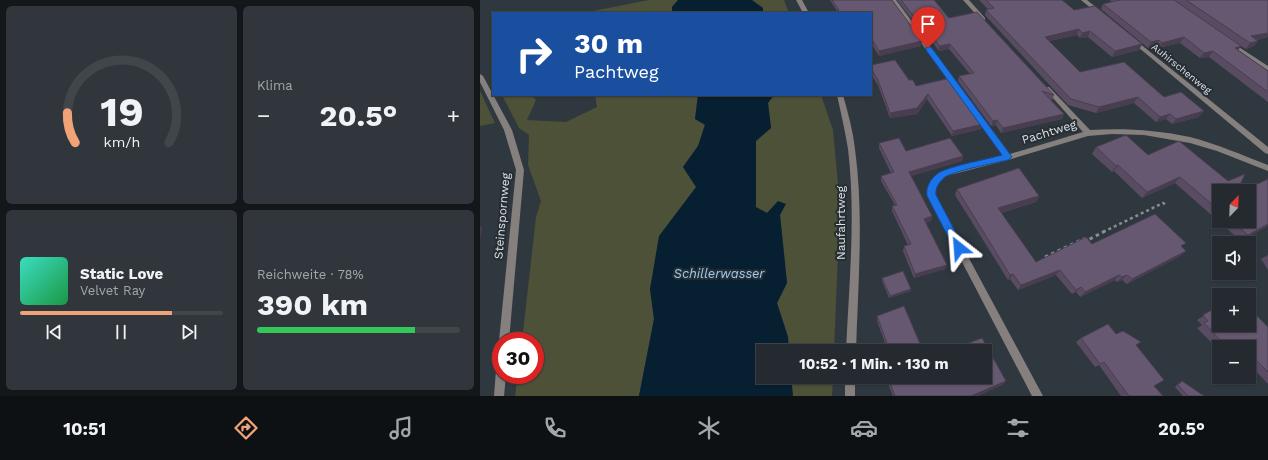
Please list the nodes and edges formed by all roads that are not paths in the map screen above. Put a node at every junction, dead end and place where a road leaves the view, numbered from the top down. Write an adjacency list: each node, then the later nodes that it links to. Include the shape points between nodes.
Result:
1 (799, 0): 5 (street)
2 (893, 0): 16 (street)
3 (966, 0): 7 (street)
4 (1084, 0): 6 (street)
5 (805, 12)
6 (1108, 20)
7 (987, 23)
8 (1127, 35): 15 (street, Auhirschenweg)
9 (1224, 39): 10 (street)
10 (1268, 69)
11 (480, 76): 18 (street, Steinspornweg, via 508,130 520,170)
12 (1040, 81): 14 (street)
13 (840, 96): 19 (street, Naufahrtweg, via 852,154 854,194)
14 (1088, 133): 16 (street, Pachtweg); 17 (street, Pachtweg, via 1162,134 1220,149)
15 (1268, 151)
16 (1008, 157): 24 (street, Pachtweg, via 944,174 935,181 931,191)
17 (1268, 168)
18 (505, 332)
19 (851, 344)
20 (499, 384): 22 (street)
21 (850, 384): 23 (street)
22 (498, 396)
23 (850, 396)
24 (1038, 396)

